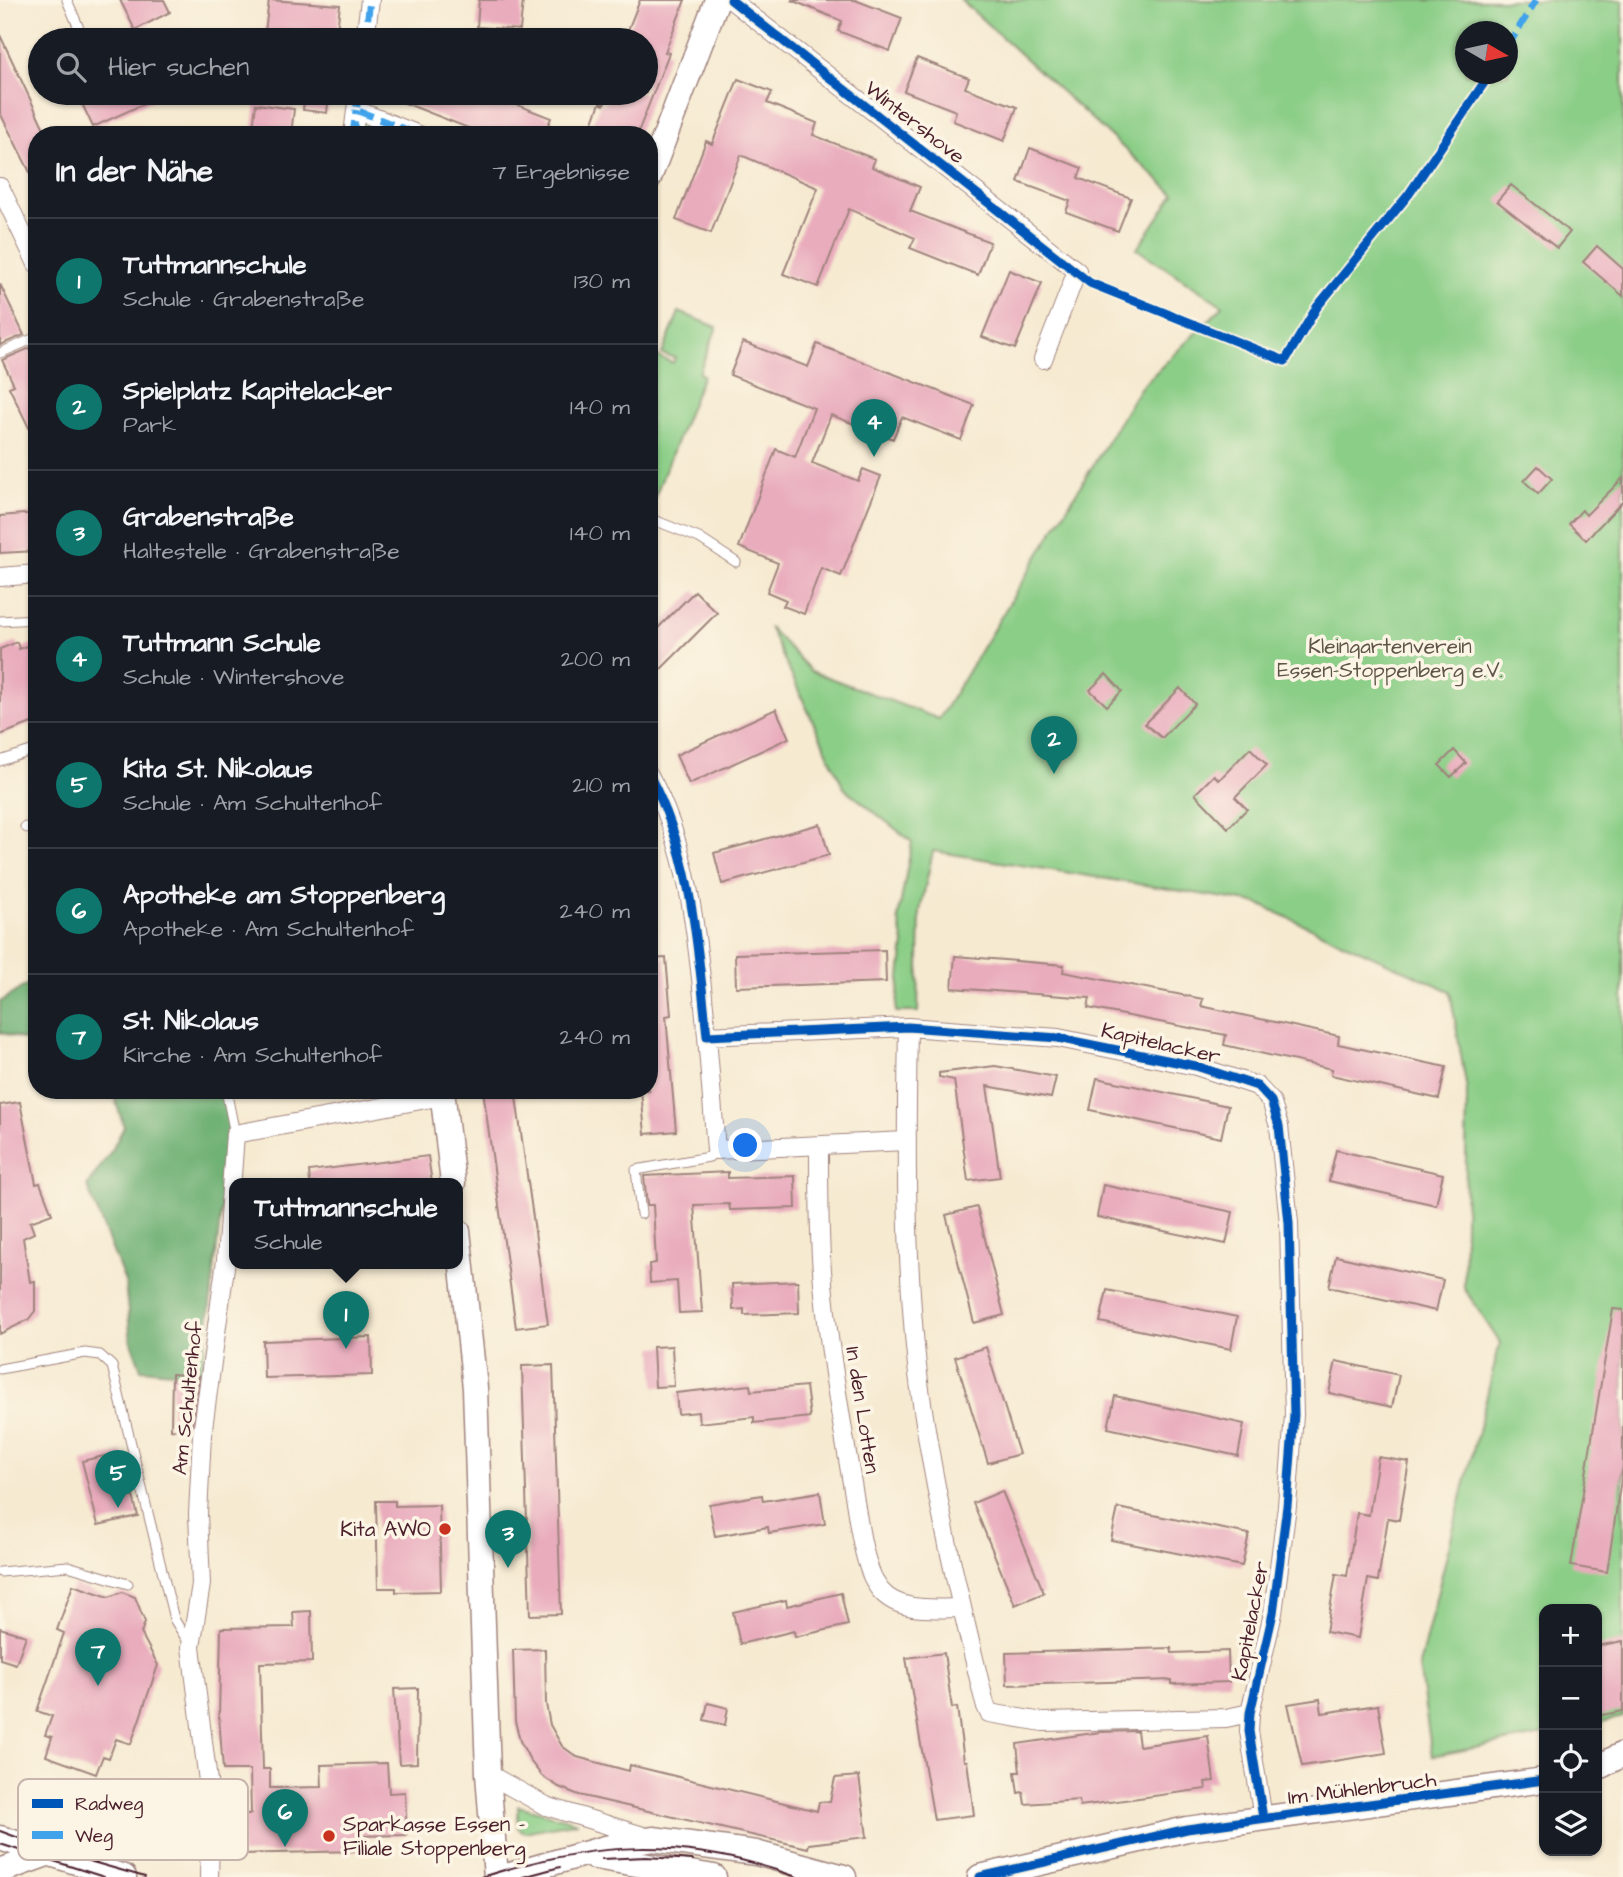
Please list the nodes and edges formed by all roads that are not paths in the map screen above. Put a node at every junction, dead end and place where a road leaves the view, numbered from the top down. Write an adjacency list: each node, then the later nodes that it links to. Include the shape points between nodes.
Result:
1 (67, 0): 5 (lane)
2 (370, 0): 6 (street)
3 (717, 0): 11 (main road)
4 (731, 0): 16 (street, Wintershove, via 1077,271)
5 (79, 28)
6 (366, 28)
7 (358, 105): 9 (street)
8 (364, 105): 10 (street)
9 (354, 126)
10 (402, 126)
11 (658, 154)
12 (0, 188): 13 (street)
13 (28, 243)
14 (28, 341): 15 (lane)
15 (0, 353)
16 (1043, 359)
17 (658, 522): 18 (lane, via 699,538)
18 (736, 562)
19 (28, 575): 20 (street)
20 (0, 577)
21 (28, 619): 22 (lane)
22 (0, 621)
23 (28, 752): 24 (lane)
24 (0, 761)
25 (658, 798): 29 (street, via 691,906)
26 (25, 827): 27 (lane)
27 (28, 828)
28 (908, 1027): 29 (street, Kapitelacker); 34 (street); 47 (street, Kapitelacker, via 989,1031 1096,1045 1196,1066 1257,1086 1272,1101 1289,1223 1294,1415 1275,1603)
29 (707, 1036): 36 (street)
30 (228, 1099): 33 (lane)
31 (412, 1099): 33 (street)
32 (443, 1099): 38 (main road)
33 (235, 1134): 37 (street, Am Schultenhof)
34 (906, 1141): 35 (street); 45 (street, via 918,1367)
35 (819, 1146): 36 (street); 45 (street, In den Lotten, via 821,1258 832,1370 871,1573 880,1590 897,1603)
36 (716, 1150): 39 (lane, via 709,1157 636,1170)
37 (232, 1178)
38 (452, 1178)
39 (641, 1214)
40 (229, 1218): 46 (street, Am Schultenhof, via 202,1435 201,1584)
41 (462, 1269): 51 (main road, via 476,1400)
42 (0, 1369): 46 (lane, via 85,1353 100,1356 112,1366 174,1619)
43 (0, 1572): 44 (lane, via 68,1566)
44 (128, 1584)
45 (962, 1608): 47 (street, via 985,1704 989,1713 999,1717 1043,1722 1226,1718)
46 (191, 1647): 53 (street, Am Schultenhof)
47 (1250, 1713): 55 (street, Kapitelacker)
48 (1623, 1754): 49 (main road)
49 (1602, 1768)
50 (1602, 1772): 52 (main road)
51 (488, 1774): 57 (street, via 546,1806); 64 (main road)
52 (1623, 1774)
53 (208, 1779)
54 (1539, 1781): 55 (main road, Im Mühlenbruch)
55 (1263, 1818): 68 (main road, Im Mühlenbruch, via 1187,1829)
56 (0, 1838): 58 (main road)
57 (653, 1839): 59 (main road); 67 (main road, via 756,1853)
58 (18, 1844)
59 (587, 1855): 65 (main road); 66 (main road)
60 (30, 1860): 62 (main road)
61 (67, 1860): 63 (main road)
62 (0, 1871)
63 (124, 1877)
64 (495, 1877)
65 (503, 1877)
66 (714, 1877)
67 (844, 1877)
68 (980, 1877)

